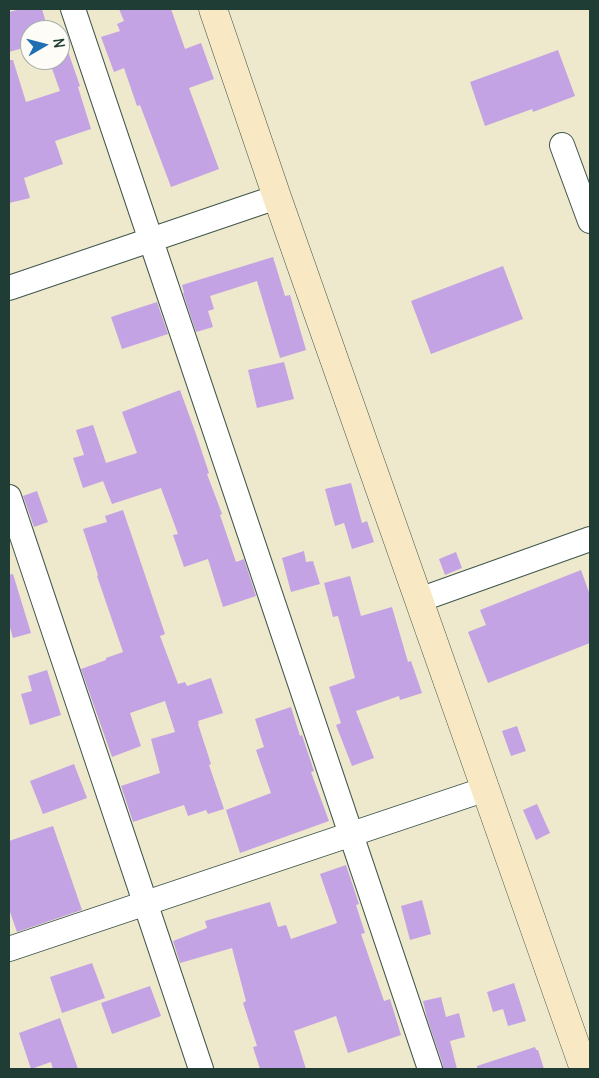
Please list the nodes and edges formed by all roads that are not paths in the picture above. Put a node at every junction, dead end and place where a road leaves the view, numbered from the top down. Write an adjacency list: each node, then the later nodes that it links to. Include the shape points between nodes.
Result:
1 (73, 9): 6 (street)
2 (213, 9): 4 (street)
3 (562, 145): 5 (street)
4 (277, 196): 6 (street); 10 (street)
5 (590, 221)
6 (150, 240): 7 (street); 12 (street)
7 (9, 288)
8 (9, 497): 13 (street)
9 (590, 539): 10 (street)
10 (419, 600): 11 (street)
11 (486, 789): 12 (street); 17 (street)
12 (350, 834): 13 (street); 16 (street)
13 (145, 903): 14 (street); 15 (street)
14 (9, 949)
15 (201, 1069)
16 (430, 1069)
17 (584, 1069)

